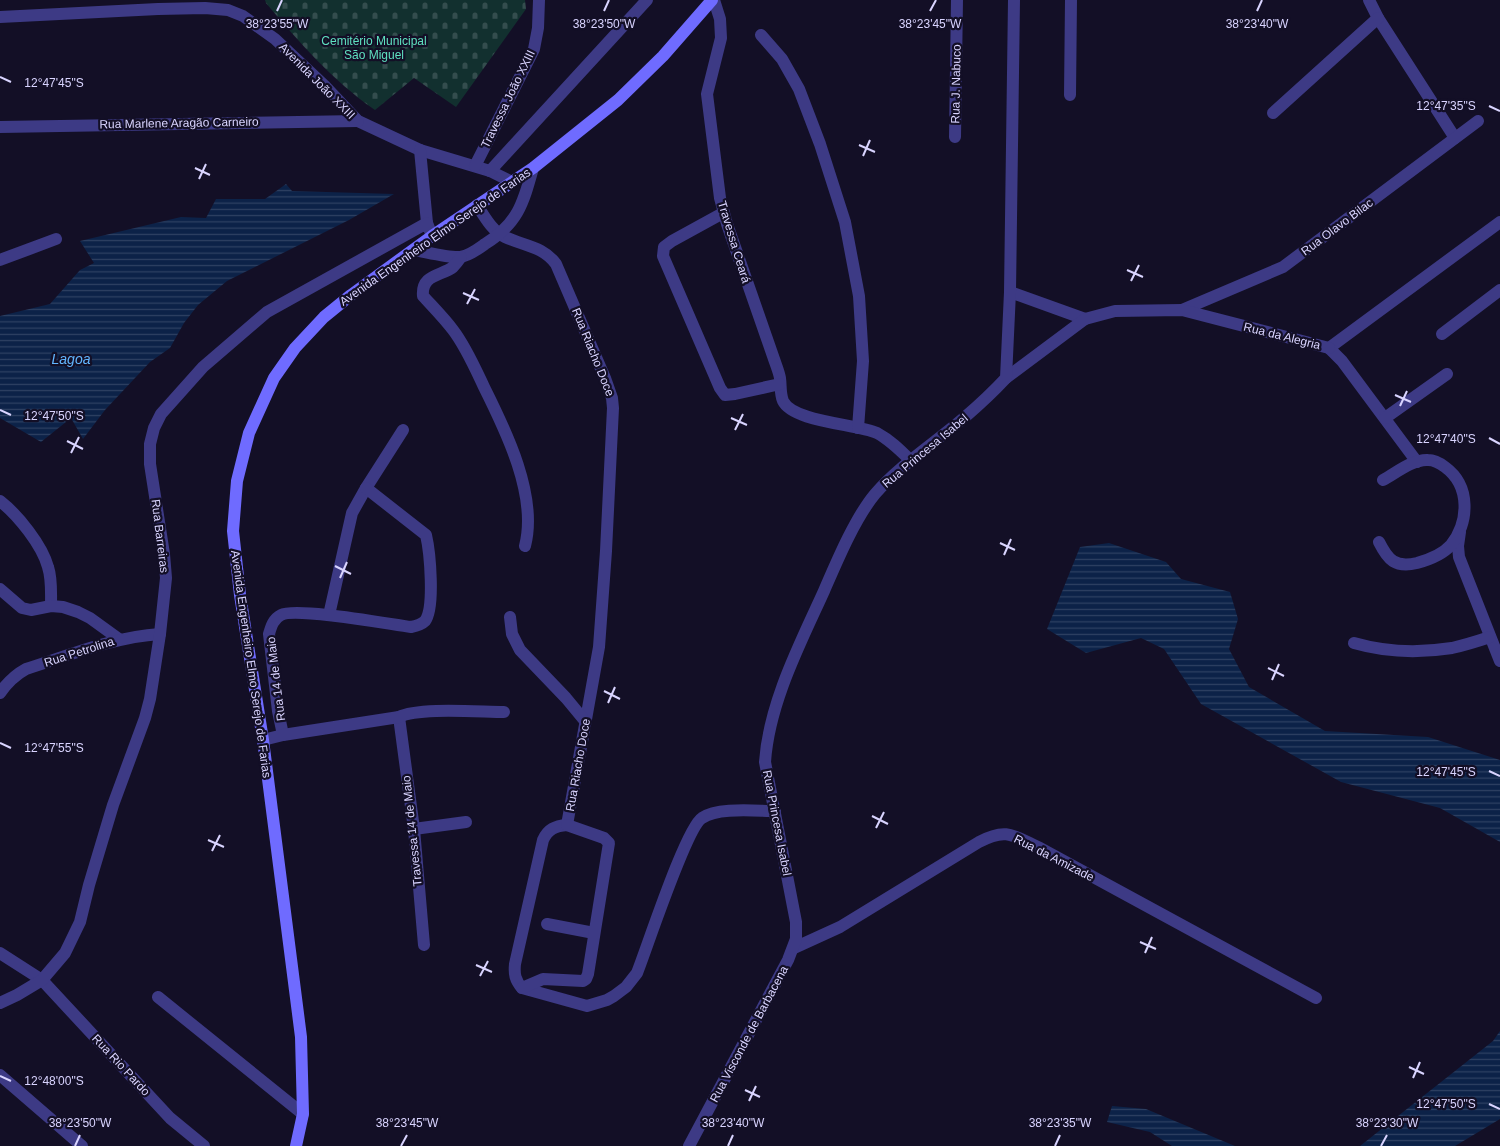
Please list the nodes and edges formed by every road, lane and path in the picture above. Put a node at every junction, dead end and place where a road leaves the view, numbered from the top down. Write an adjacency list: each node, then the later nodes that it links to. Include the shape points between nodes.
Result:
1 (539, 0): 19 (street, Travessa João XXIII, via 534,49)
2 (647, 0): 21 (street)
3 (713, 0): 20 (main road, Avenida Engenheiro Elmo Serejo de Farias, via 618,100); 24 (street, Travessa Ceará, via 720,19 721,38 707,94)
4 (957, 0): 16 (street, Rua J. Nabuco)
5 (1014, 0): 34 (street)
6 (1071, 0): 11 (street)
7 (1369, 0): 9 (street)
8 (0, 16): 13 (street, Avenida João XXIII, via 158,9 228,10 275,39)
9 (1378, 18): 12 (street); 17 (street)
10 (760, 35): 43 (street, via 782,59 798,89 845,222 860,305 863,361)
11 (1070, 95)
12 (1274, 113)
13 (358, 121): 15 (street, Rua Marlene Aragão Carneiro); 18 (street, Avenida João XXIII)
14 (1478, 121): 17 (street, Rua Olavo Bilac)
15 (0, 127)
16 (954, 137)
17 (1455, 138): 35 (street, Rua Olavo Bilac, via 1283,267)
18 (420, 150): 19 (street, Avenida João XXIII); 26 (street)
19 (475, 166): 21 (street, Avenida João XXIII)
20 (533, 168): 22 (main road, Avenida Engenheiro Elmo Serejo de Farias); 27 (street, via 519,210)
21 (490, 171): 22 (street, Avenida João XXIII)
22 (512, 182): 23 (main road, Avenida Engenheiro Elmo Serejo de Farias)
23 (477, 205): 27 (street, Rua Riacho Doce); 28 (main road, Avenida Engenheiro Elmo Serejo de Farias)
24 (723, 213): 41 (street, Travessa Ceará); 41 (street, via 672,241 664,247 662,256 720,388 726,395)
25 (1500, 222): 38 (street, Rua da Alegria)
26 (426, 223): 28 (street); 57 (street, Rua Barreiras, via 267,312 203,367 161,414 150,444 166,578)
27 (500, 234): 31 (street); 65 (street, Rua Riacho Doce, via 542,251 556,264 612,398 613,439 598,647)
28 (432, 236): 30 (main road, Avenida Engenheiro Elmo Serejo de Farias)
29 (56, 239): 32 (street)
30 (414, 250): 31 (street); 67 (main road, Avenida Engenheiro Elmo Serejo de Farias, via 324,317 295,348 274,378 249,433 237,481 233,531)
31 (461, 257): 52 (street, via 452,268 430,278 422,291 423,296 454,331 468,354 507,434 525,499 528,528)
32 (0, 260)
33 (1500, 290): 37 (street)
34 (1010, 292): 36 (street); 40 (street)
35 (1182, 310): 36 (street, Rua da Alegria, via 1115,311); 38 (street, Rua da Alegria)
36 (1085, 319): 40 (street, Rua da Alegria)
37 (1442, 334)
38 (1329, 348): 42 (street)
39 (1447, 374): 42 (street)
40 (1006, 378): 45 (street, Rua Princesa Isabel, via 964,418)
41 (780, 384): 43 (street, Travessa Ceará, via 788,407 818,420)
42 (1385, 418): 46 (street)
43 (858, 428): 45 (street, Travessa Ceará, via 884,438)
44 (404, 430): 48 (street)
45 (910, 460): 68 (street, Rua Princesa Isabel, via 874,494 865,508 839,556 795,656 767,741 765,762)
46 (1417, 462): 47 (street); 50 (street, via 1439,463 1455,476 1466,504)
47 (1383, 480)
48 (366, 488): 55 (street, via 348,524); 55 (street, Rua 14 de Maio, via 426,536 431,577 428,615 422,623 411,627)
49 (0, 501): 54 (street, via 13,512 46,560 51,580)
50 (1460, 532): 51 (street, via 1437,556 1412,564 1393,562); 58 (street, via 1459,557)
51 (1379, 542)
52 (525, 546)
53 (0, 589): 54 (street, via 22,608 31,610)
54 (51, 606): 59 (street, via 78,612)
55 (329, 615): 66 (street, Rua 14 de Maio, via 290,612 282,614 272,624 270,649)
56 (510, 617): 65 (street, via 512,634 520,650)
57 (160, 634): 59 (street, Rua Petrolina); 77 (street, Rua Barreiras, via 145,718 113,805 80,922 65,953)
58 (1490, 637): 60 (street, via 1452,648 1413,650 1369,648); 61 (street)
59 (119, 639): 62 (street, Rua Petrolina, via 26,669)
60 (1354, 643)
61 (1500, 661)
62 (2, 688)
63 (504, 712): 64 (street, via 432,712)
64 (399, 717): 66 (street); 71 (street, Travessa 14 de Maio)
65 (585, 721): 70 (street, Rua Riacho Doce)
66 (283, 735): 67 (street)
67 (263, 740): 83 (main road, Avenida Engenheiro Elmo Serejo de Farias, via 301,1037)
68 (774, 811): 75 (street, Rua Princesa Isabel, via 796,922); 78 (street, via 720,812 708,814 696,823 684,846 637,974 614,996 587,1006)
69 (466, 822): 71 (street)
70 (567, 826): 73 (street, via 604,838 609,843); 78 (street, Rua Riacho Doce, via 558,826 546,833 539,851 515,964 516,982)
71 (414, 829): 74 (street, Travessa 14 de Maio)
72 (546, 924): 73 (street)
73 (594, 933): 78 (street, via 586,979 543,979)
74 (424, 946)
75 (794, 948): 80 (street, Rua da Amizade, via 840,927 979,842 1002,833 1040,848); 87 (street, Rua Visconde de Barbacena)
76 (0, 953): 77 (street, Rua Rio Pardo)
77 (42, 980): 81 (street, Rua Barreiras); 85 (street, Rua Rio Pardo, via 170,1118)
78 (522, 988)
79 (158, 997): 83 (street)
80 (1316, 998)
81 (0, 1003)
82 (0, 1074): 84 (street)
83 (303, 1114): 86 (main road, Avenida Engenheiro Elmo Serejo de Farias)
84 (82, 1146)
85 (204, 1146)
86 (296, 1146)
87 (689, 1146)

